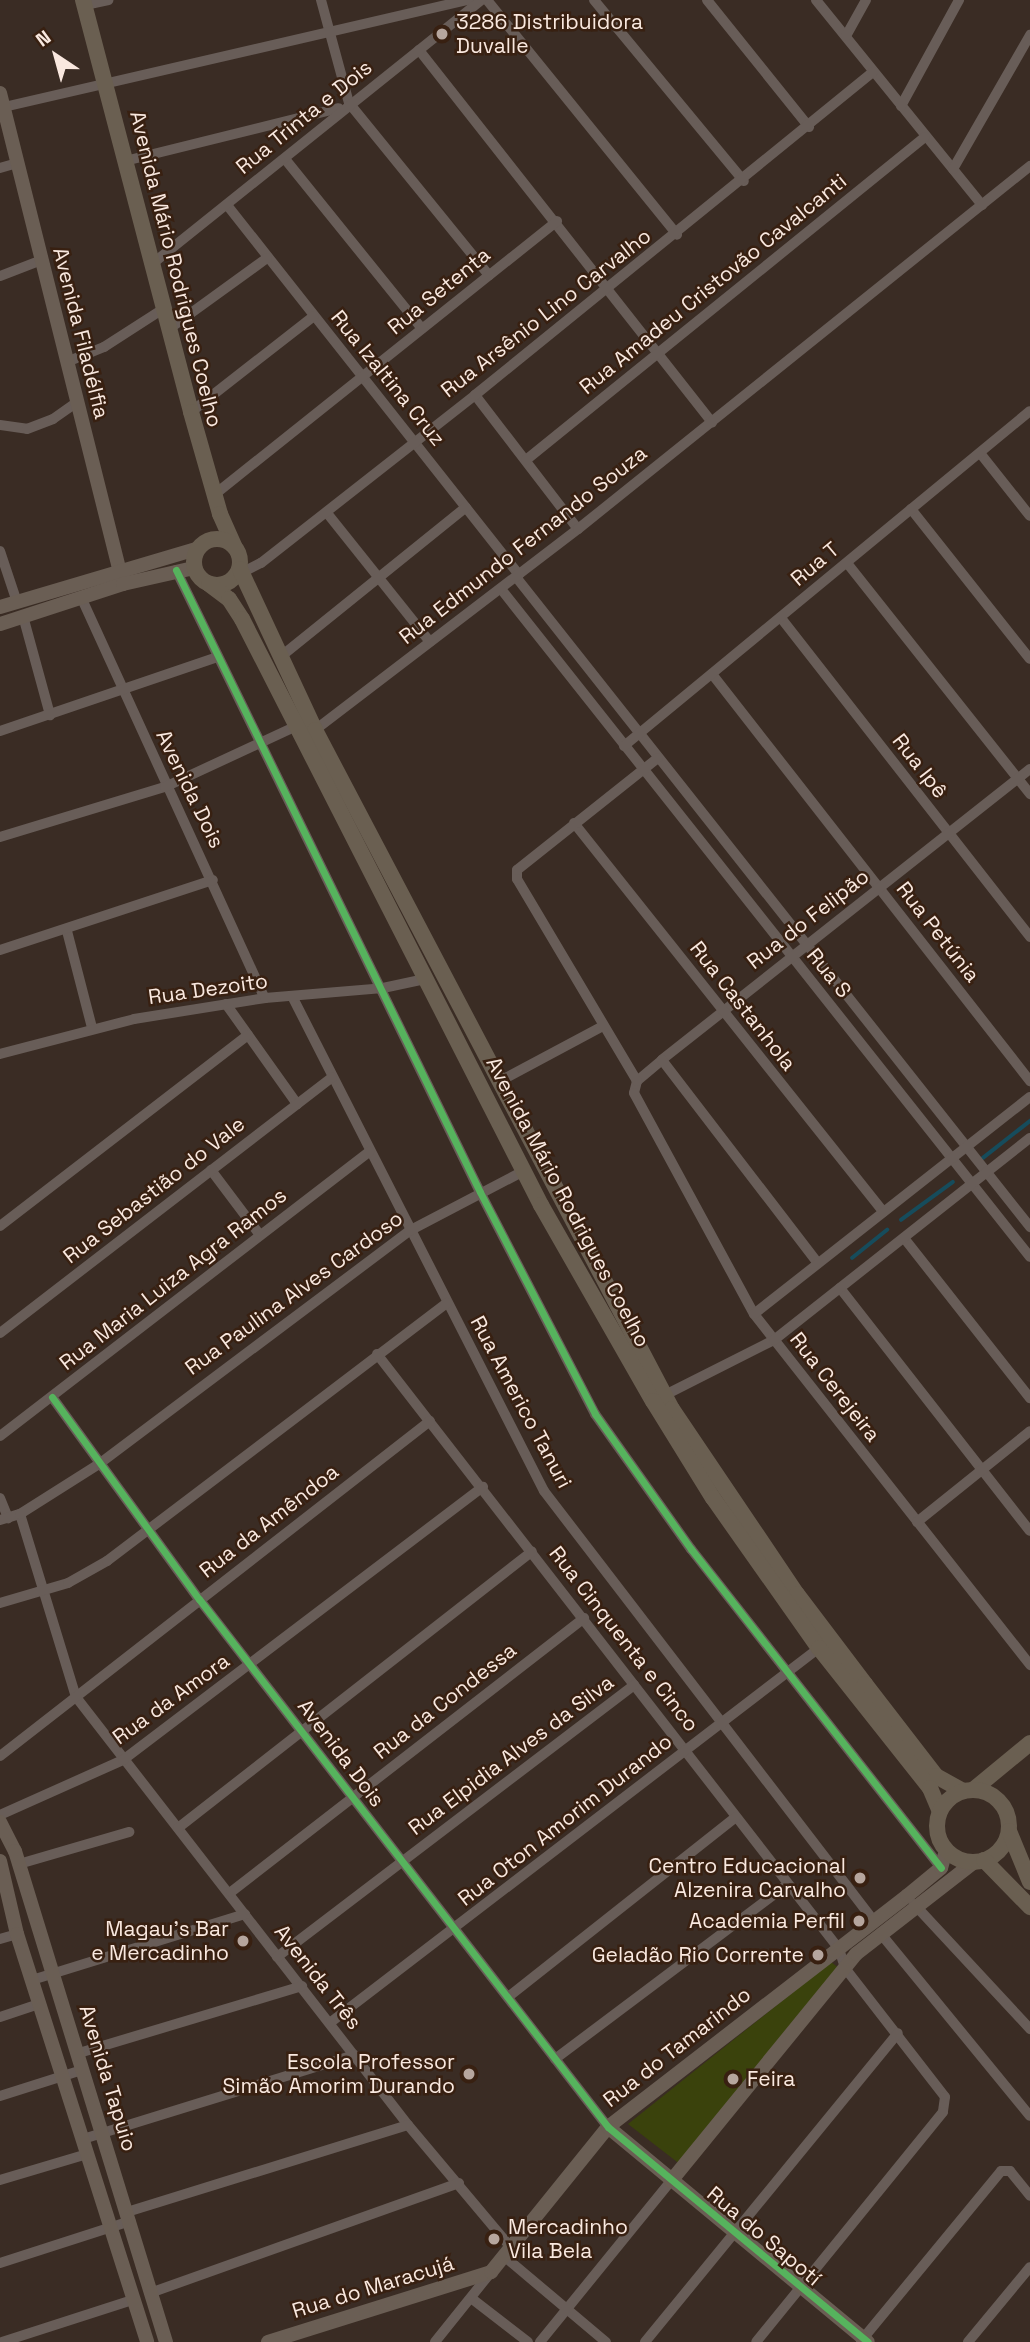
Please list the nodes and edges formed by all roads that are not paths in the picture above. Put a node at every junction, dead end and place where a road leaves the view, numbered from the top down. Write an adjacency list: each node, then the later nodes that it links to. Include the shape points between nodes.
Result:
1 (108, 0): 11 (street)
2 (321, 0): 12 (street)
3 (469, 0): 12 (street)
4 (481, 0): 15 (street, Rua Trinta e Dois)
5 (487, 0): 33 (street)
6 (594, 0): 29 (street)
7 (707, 0): 21 (street)
8 (816, 0): 14 (street)
9 (866, 0): 14 (street)
10 (958, 0): 20 (street)
11 (84, 3): 17 (main road, Avenida Mário Rodrigues Coelho)
12 (329, 33): 17 (street); 19 (street)
13 (1030, 35): 28 (street)
14 (845, 36): 16 (street)
15 (419, 50): 19 (street, Rua Trinta e Dois); 32 (street)
16 (873, 72): 20 (street); 21 (street, Rua Arsênio Lino Carvalho)
17 (107, 81): 18 (street); 24 (main road, Avenida Mário Rodrigues Coelho)
18 (2, 100): 25 (street, Avenida Filadélfia)
19 (345, 105): 23 (street, Rua Trinta e Dois); 24 (street); 38 (street)
20 (901, 106): 22 (street)
21 (809, 127): 29 (street, Rua Arsênio Lino Carvalho)
22 (925, 137): 28 (street); 44 (street, Rua Amadeu Cristovão Cavalcanti)
23 (285, 159): 30 (street, Rua Trinta e Dois); 43 (street)
24 (125, 161): 36 (main road, Avenida Mário Rodrigues Coelho)
25 (18, 163): 27 (street); 35 (street, Avenida Filadélfia)
26 (1030, 166): 31 (street, Rua Edmundo Fernando Souza)
27 (0, 168)
28 (953, 169): 31 (street)
29 (744, 181): 33 (street, Rua Arsênio Lino Carvalho)
30 (226, 205): 34 (street, Rua Izaltina Cruz); 36 (street, Rua Trinta e Dois)
31 (982, 205): 51 (street, Rua Edmundo Fernando Souza)
32 (557, 221): 38 (street, Rua Setenta); 39 (street)
33 (677, 235): 39 (street, Rua Arsênio Lino Carvalho)
34 (267, 258): 41 (street, Rua Izaltina Cruz); 42 (street)
35 (42, 260): 37 (street); 45 (street, Avenida Filadélfia)
36 (152, 264): 40 (main road, Avenida Mário Rodrigues Coelho)
37 (0, 275)
38 (489, 275): 43 (street, Rua Setenta)
39 (607, 289): 44 (street); 47 (street, Rua Arsênio Lino Carvalho)
40 (163, 309): 42 (main road, Avenida Mário Rodrigues Coelho); 45 (street, via 104,348)
41 (314, 317): 46 (street, Rua Izaltina Cruz); 50 (street)
42 (169, 329): 50 (main road, Avenida Mário Rodrigues Coelho)
43 (422, 329): 46 (street, Rua Setenta)
44 (658, 354): 51 (street); 55 (street, Rua Amadeu Cristovão Cavalcanti)
45 (69, 361): 48 (street, Avenida Filadélfia)
46 (363, 378): 53 (street, Rua Izaltina Cruz); 56 (street, Rua Setenta)
47 (475, 395): 53 (street, Rua Arsênio Lino Carvalho); 55 (street)
48 (76, 402): 52 (street, via 53,419 27,429); 67 (street, Avenida Filadélfia)
49 (1030, 411): 54 (street, Rua T)
50 (191, 412): 56 (main road, Avenida Mário Rodrigues Coelho)
51 (712, 422): 61 (street, Rua Edmundo Fernando Souza)
52 (0, 425)
53 (413, 442): 57 (street, Rua Izaltina Cruz); 59 (street, Rua Arsênio Lino Carvalho)
54 (980, 453): 58 (street, Rua T); 60 (street)
55 (526, 460): 61 (street)
56 (214, 495): 62 (main road, Avenida Mário Rodrigues Coelho)
57 (466, 507): 70 (street, Rua Izaltina Cruz); 71 (street)
58 (911, 509): 65 (street, Rua T); 84 (street)
59 (327, 513): 69 (street, Rua Arsênio Lino Carvalho); 71 (street)
60 (1030, 516)
61 (578, 530): 70 (street, Rua Edmundo Fernando Souza)
62 (234, 545): 63 (main road, via 220,539); 69 (main road)
63 (198, 548): 66 (main road); 67 (street)
64 (0, 551): 76 (street)
65 (847, 563): 79 (street, Rua T); 97 (street)
66 (194, 568): 68 (street); 73 (main road)
67 (119, 569): 72 (street, Avenida Filadélfia); 76 (street)
68 (176, 570): 72 (street); 82 (street)
69 (239, 573): 73 (main road, via 221,585); 83 (main road, Avenida Mário Rodrigues Coelho)
70 (518, 576): 74 (street, Rua Edmundo Fernando Souza); 91 (street, Rua Izaltina Cruz)
71 (378, 577): 81 (street); 83 (street)
72 (124, 584): 75 (street)
73 (209, 584): 88 (main road, Avenida Mário Rodrigues Coelho, via 236,608)
74 (501, 589): 81 (street, Rua Edmundo Fernando Souza); 93 (street, Rua S)
75 (81, 597): 78 (street); 86 (street, Avenida Dois)
76 (17, 602): 77 (street)
77 (0, 607)
78 (23, 617): 80 (street); 87 (street)
79 (780, 618): 85 (street, Rua T); 101 (street, Rua Ipê)
80 (0, 624)
81 (430, 642): 89 (street, Rua Edmundo Fernando Souza)
82 (217, 657): 86 (street); 92 (street)
83 (279, 658): 89 (main road, Avenida Mário Rodrigues Coelho)
84 (1030, 659)
85 (712, 674): 91 (street, Rua T); 104 (street, Rua Petúnia)
86 (123, 689): 87 (street); 98 (street, Avenida Dois)
87 (50, 715): 90 (street)
88 (294, 727): 92 (street); 110 (main road, Avenida Mário Rodrigues Coelho)
89 (315, 730): 122 (main road, Avenida Mário Rodrigues Coelho)
90 (0, 731)
91 (640, 734): 93 (street, Rua T); 94 (street, Rua S)
92 (257, 744): 98 (street); 111 (street)
93 (624, 746): 95 (street, Rua S)
94 (658, 758): 95 (street); 107 (street, Rua S)
95 (642, 769): 100 (street); 109 (street, Rua S)
96 (1030, 769): 97 (street, Rua do Felipão)
97 (1018, 779): 99 (street); 101 (street, Rua do Felipão)
98 (164, 787): 102 (street); 103 (street, Avenida Dois)
99 (1030, 794)
100 (575, 823): 115 (street, Rua Castanhola); 116 (street, via 523,863 517,879)
101 (949, 833): 104 (street, Rua do Felipão); 106 (street, Rua Ipê)
102 (0, 837)
103 (213, 880): 105 (street); 112 (street, Avenida Dois)
104 (879, 888): 107 (street, Rua do Felipão); 124 (street, Rua Petúnia)
105 (67, 931): 108 (street); 117 (street)
106 (1030, 937)
107 (807, 944): 109 (street, Rua do Felipão); 128 (street, Rua S)
108 (0, 950)
109 (791, 957): 115 (street, Rua do Felipão); 130 (street, Rua S)
110 (425, 979): 111 (street, Rua Dezoito); 132 (main road, Avenida Mário Rodrigues Coelho)
111 (383, 988): 113 (street, Rua Dezoito); 135 (street)
112 (265, 998): 113 (street, Rua Dezoito); 114 (street, Rua Dezoito)
113 (293, 998): 121 (street, Rua Americo Tanuri)
114 (226, 1004): 117 (street, Rua Dezoito); 118 (street)
115 (723, 1012): 120 (street, Rua do Felipão); 136 (street, Rua Castanhola)
116 (603, 1026): 122 (street); 123 (street)
117 (92, 1028): 119 (street, Rua Dezoito)
118 (248, 1035): 126 (street); 137 (street)
119 (0, 1054)
120 (662, 1060): 123 (street, Rua do Felipão); 143 (street)
121 (332, 1077): 126 (street, Rua Sebastião do Vale); 129 (street, Rua Americo Tanuri)
122 (500, 1081): 150 (main road, Avenida Mário Rodrigues Coelho)
123 (637, 1081): 146 (street, Rua Cerejeira, via 634,1093 640,1112)
124 (1030, 1081)
125 (1030, 1097): 128 (street)
126 (297, 1104): 131 (street, Rua Sebastião do Vale)
127 (1030, 1138): 133 (street)
128 (967, 1146): 130 (street); 133 (street, Rua S)
129 (369, 1152): 139 (street, Rua Americo Tanuri); 140 (street, Rua Maria Luiza Agra Ramos)
130 (953, 1157): 134 (street, Rua S); 136 (street)
131 (211, 1170): 140 (street); 147 (street, Rua Sebastião do Vale)
132 (524, 1171): 135 (street, Rua Paulina Alves Cardoso); 170 (main road, Avenida Mário Rodrigues Coelho, via 684,1453)
133 (988, 1172): 134 (street); 138 (street, Rua S)
134 (973, 1183): 141 (street); 142 (street, Rua S)
135 (480, 1192): 139 (street, Rua Paulina Alves Cardoso); 173 (street, via 612,1439 691,1549)
136 (883, 1212): 143 (street)
137 (0, 1226)
138 (1030, 1227)
139 (408, 1231): 145 (street, Rua Americo Tanuri); 156 (street, Rua Paulina Alves Cardoso)
140 (260, 1235): 151 (street, Rua Maria Luiza Agra Ramos)
141 (904, 1238): 144 (street); 152 (street)
142 (1030, 1257)
143 (818, 1263): 146 (street)
144 (840, 1288): 148 (street); 157 (street)
145 (447, 1303): 149 (street); 176 (street, Rua Americo Tanuri, via 544,1491)
146 (754, 1314): 148 (street, Rua Cerejeira)
147 (0, 1333)
148 (774, 1340): 150 (street); 162 (street, Rua Cerejeira)
149 (377, 1354): 153 (street, Rua Cinquenta e Cinco); 163 (street)
150 (665, 1395): 182 (main road, Avenida Mário Rodrigues Coelho, via 739,1510 864,1684 936,1776 949,1787)
151 (52, 1397): 155 (street, Rua Maria Luiza Agra Ramos); 156 (street, Avenida Dois)
152 (1030, 1398)
153 (430, 1421): 158 (street, Rua Cinquenta e Cinco); 167 (street, Rua da Amêndoa)
154 (1030, 1432): 157 (street)
155 (0, 1436)
156 (99, 1464): 160 (street, Rua Paulina Alves Cardoso); 163 (street, Avenida Dois)
157 (982, 1470): 162 (street); 164 (street)
158 (483, 1487): 165 (street, Rua Cinquenta e Cinco); 171 (street, Rua da Amora)
159 (0, 1498): 161 (street)
160 (19, 1514): 161 (street, Rua Paulina Alves Cardoso); 166 (street, Avenida Três)
161 (4, 1519)
162 (917, 1522): 172 (street, Rua Cerejeira)
163 (149, 1530): 166 (street, via 93,1570); 167 (street, Avenida Dois)
164 (1030, 1531)
165 (532, 1551): 169 (street, Rua Cinquenta e Cinco); 177 (street)
166 (42, 1592): 168 (street); 175 (street, Avenida Três)
167 (199, 1599): 171 (street, Avenida Dois); 175 (street, Rua da Amêndoa)
168 (0, 1603)
169 (584, 1618): 174 (street, Rua Cinquenta e Cinco); 183 (street, Rua da Condessa)
170 (819, 1648): 173 (street, Rua Oton Amorim Durando); 184 (main road, Avenida Mário Rodrigues Coelho, via 930,1788)
171 (251, 1664): 177 (street, Avenida Dois); 181 (street, Rua da Amora)
172 (1030, 1665)
173 (789, 1671): 176 (street, Rua Oton Amorim Durando); 197 (street)
174 (634, 1685): 179 (street, Rua Cinquenta e Cinco); 196 (street, Rua Elpidia Alves da Silva)
175 (76, 1697): 180 (street, Rua da Amêndoa); 181 (street, Avenida Três)
176 (722, 1723): 179 (street, Rua Oton Amorim Durando); 204 (street, Rua Americo Tanuri)
177 (302, 1731): 183 (street, Avenida Dois); 187 (street)
178 (1030, 1742): 182 (main road)
179 (685, 1750): 185 (street, Rua Cinquenta e Cinco); 205 (street, Rua Oton Amorim Durando)
180 (0, 1756)
181 (123, 1760): 186 (street, Rua da Amora); 187 (street, Avenida Três)
182 (968, 1791): 184 (main road); 188 (main road, via 1000,1802)
183 (352, 1798): 196 (street, Avenida Dois); 200 (street, Rua da Condessa)
184 (940, 1811): 191 (main road, via 937,1832)
185 (736, 1817): 199 (street, Rua Cinquenta e Cinco); 214 (street)
186 (1, 1822): 190 (street); 193 (street, Avenida Tapuio)
187 (178, 1828): 200 (street, Avenida Três)
188 (1009, 1831): 195 (main road, via 1001,1849); 198 (main road)
189 (129, 1832): 193 (street)
190 (0, 1845)
191 (946, 1850): 195 (main road); 197 (street)
192 (0, 1855): 193 (street)
193 (17, 1857): 211 (street, Avenida Tapuio)
194 (0, 1861): 206 (street, Avenida Tapuio)
195 (979, 1861): 201 (street, Rua do Tamarindo); 202 (main road)
196 (403, 1862): 205 (street, Avenida Dois); 209 (street, Rua Elpidia Alves da Silva)
197 (941, 1868): 201 (street, Rua do Tamarindo)
198 (1030, 1882)
199 (788, 1884): 208 (street, Rua Cinquenta e Cinco); 222 (street)
200 (231, 1892): 203 (street, Avenida Três)
201 (912, 1902): 204 (street, Rua do Tamarindo); 218 (street)
202 (1030, 1907)
203 (245, 1914): 209 (street, Avenida Três); 211 (street)
204 (877, 1928): 208 (street, Rua do Tamarindo); 210 (street, Rua do Tamarindo); 226 (street, Rua Americo Tanuri)
205 (456, 1929): 214 (street, Avenida Dois); 217 (street, Rua Oton Amorim Durando)
206 (17, 1934): 207 (street); 212 (street, Avenida Tapuio)
207 (0, 1939)
208 (839, 1949): 210 (street); 228 (street, Rua do Tamarindo)
209 (278, 1957): 213 (street, Avenida Três)
210 (845, 1968): 219 (street); 233 (street, Rua do Tamarindo)
211 (54, 1974): 212 (street); 220 (street, Avenida Tapuio)
212 (32, 1980): 215 (street, Avenida Tapuio)
213 (302, 1986): 217 (street, Avenida Três); 220 (street)
214 (508, 1997): 222 (street, Avenida Dois)
215 (39, 2004): 216 (street); 224 (street, Avenida Tapuio)
216 (0, 2017)
217 (331, 2022): 221 (street, Avenida Três)
218 (1030, 2029)
219 (898, 2033): 238 (street); 243 (street, via 945,2097 943,2112)
220 (79, 2053): 223 (street, Avenida Tapuio)
221 (354, 2055): 227 (street, Avenida Três); 229 (street)
222 (555, 2059): 228 (street, Avenida Dois)
223 (82, 2070): 224 (street); 229 (street, Avenida Tapuio)
224 (63, 2075): 225 (street); 230 (street, Avenida Tapuio)
225 (0, 2096)
226 (1030, 2116)
227 (408, 2125): 234 (street, Avenida Três); 236 (street)
228 (608, 2127): 233 (street, Rua do Sapotí); 239 (street, Rua do Tamarindo)
229 (102, 2133): 230 (street); 236 (street, Avenida Tapuio)
230 (83, 2138): 231 (street, Avenida Tapuio)
231 (87, 2154): 232 (street); 237 (street, Avenida Tapuio)
232 (0, 2180)
233 (671, 2181): 238 (street, Rua do Sapotí); 247 (street)
234 (459, 2183): 239 (street, Avenida Três); 244 (street)
235 (1030, 2196): 248 (street, via 1004,2169 990,2181)
236 (129, 2217): 237 (street); 244 (street, Avenida Tapuio)
237 (109, 2229): 240 (street); 246 (street, Avenida Tapuio)
238 (735, 2237): 243 (street, Rua do Sapotí); 257 (street)
239 (509, 2253): 242 (street, Rua do Tamarindo); 247 (street, Avenida Três)
240 (0, 2263)
241 (1030, 2267): 259 (street)
242 (491, 2272): 245 (street, Rua do Tamarindo); 252 (street, Rua do Maracujá)
243 (799, 2289): 248 (street, Rua do Sapotí); 258 (street)
244 (150, 2293): 251 (street, Avenida Tapuio)
245 (471, 2298): 253 (street, Rua do Tamarindo); 254 (street)
246 (132, 2300): 249 (street); 250 (street, Avenida Tapuio)
247 (567, 2310): 255 (street); 256 (street, Avenida Três)
248 (864, 2341)
249 (2, 2342)
250 (147, 2342)
251 (166, 2342)
252 (268, 2342)
253 (435, 2342)
254 (528, 2342)
255 (540, 2342)
256 (606, 2342)
257 (645, 2342)
258 (756, 2342)
259 (968, 2342)

